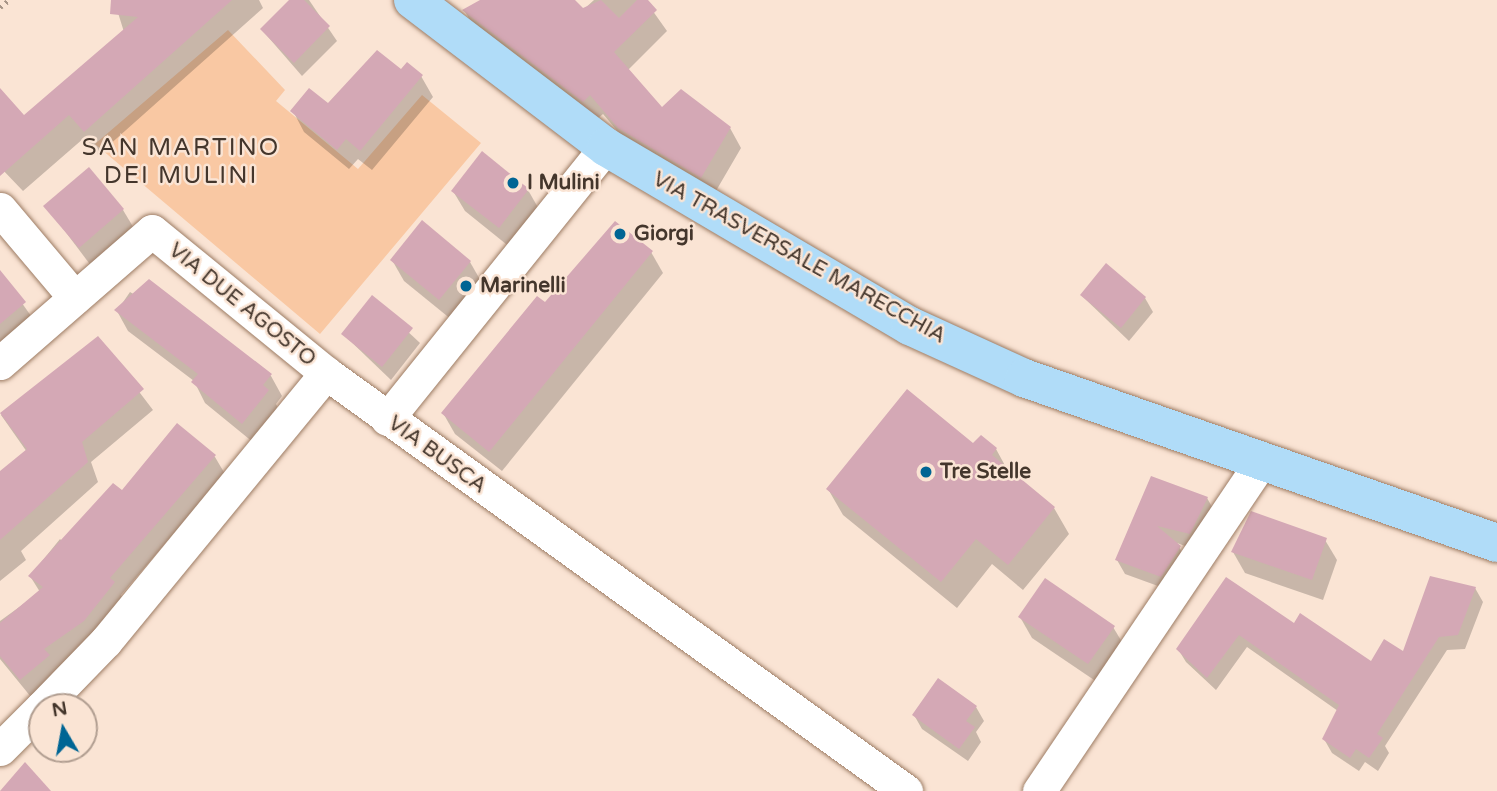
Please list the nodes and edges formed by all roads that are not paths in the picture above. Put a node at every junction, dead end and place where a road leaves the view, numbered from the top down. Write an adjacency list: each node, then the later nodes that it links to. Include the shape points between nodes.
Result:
1 (429, 4): 2 (main road, VIA TRASVERSALE MARECCHIA)
2 (606, 147): 7 (street); 8 (main road, VIA TRASVERSALE MARECCHIA, via 910,326 1024,378)
3 (0, 209): 4 (street)
4 (75, 298): 5 (street, VIA DUE AGOSTO); 6 (street, VIA DUE AGOSTO, via 152,231)
5 (0, 363)
6 (326, 373): 7 (street, VIA BUSCA); 10 (street, via 106,641)
7 (387, 419): 13 (street, VIA BUSCA)
8 (1262, 461): 9 (main road, VIA TRASVERSALE MARECCHIA); 14 (street)
9 (1497, 543)
10 (56, 693)
11 (28, 721): 12 (street)
12 (0, 749)
13 (906, 791)
14 (1039, 791)

